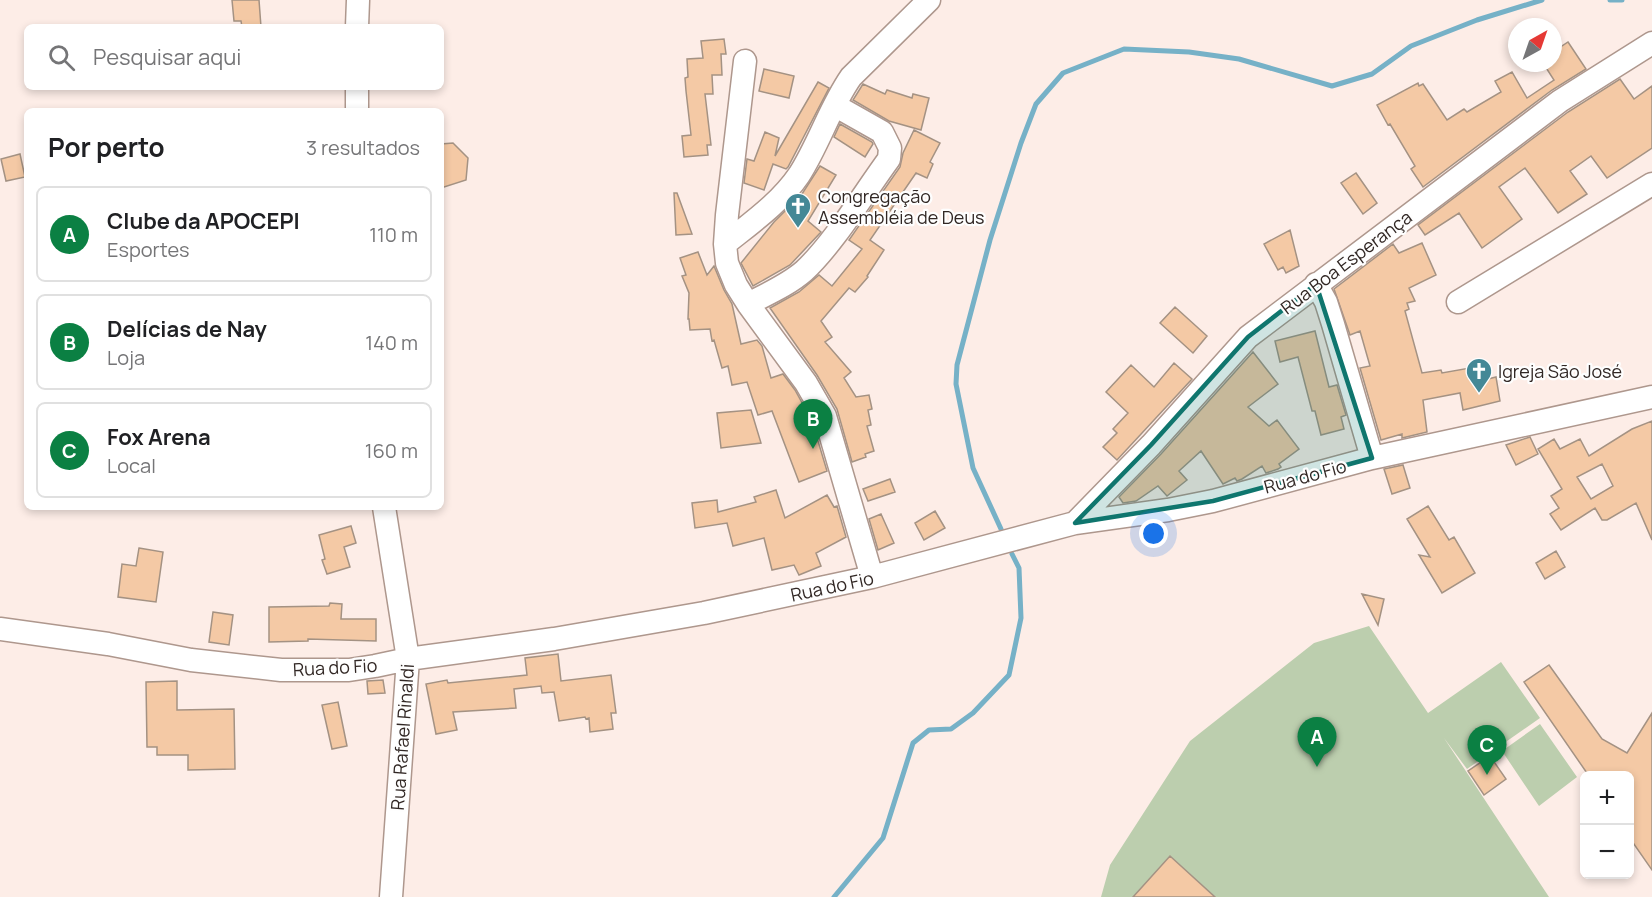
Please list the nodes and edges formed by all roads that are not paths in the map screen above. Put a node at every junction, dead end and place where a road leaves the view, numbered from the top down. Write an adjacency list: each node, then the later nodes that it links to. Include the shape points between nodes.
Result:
1 (358, 0): 3 (street)
2 (929, 0): 7 (street, via 851,77)
3 (357, 24)
4 (1652, 43): 11 (street, Rua Boa Esperança, via 1560,101)
5 (744, 61): 10 (street)
6 (357, 90): 8 (street)
7 (836, 106): 10 (street, via 799,174 783,195); 13 (street, via 882,132 890,148 889,159 804,270)
8 (357, 108)
9 (1652, 184): 12 (street)
10 (725, 244): 13 (street, via 727,263)
11 (1316, 284): 15 (street, via 1326,302); 17 (street, Rua Boa Esperança, via 1236,348 1151,445)
12 (1458, 302)
13 (748, 304): 18 (street, via 806,383 825,416)
14 (1652, 397): 15 (street, Rua do Fio)
15 (1372, 458): 17 (street, Rua do Fio, via 1213,501)
16 (384, 510): 20 (street, Rua Rafael Rinaldi)
17 (1075, 523): 18 (street, Rua do Fio)
18 (872, 577): 20 (street, Rua do Fio, via 704,613)
19 (0, 629): 20 (street, Rua do Fio, via 191,660 281,670 349,670)
20 (408, 659): 21 (street, Rua Rafael Rinaldi)
21 (391, 897)

